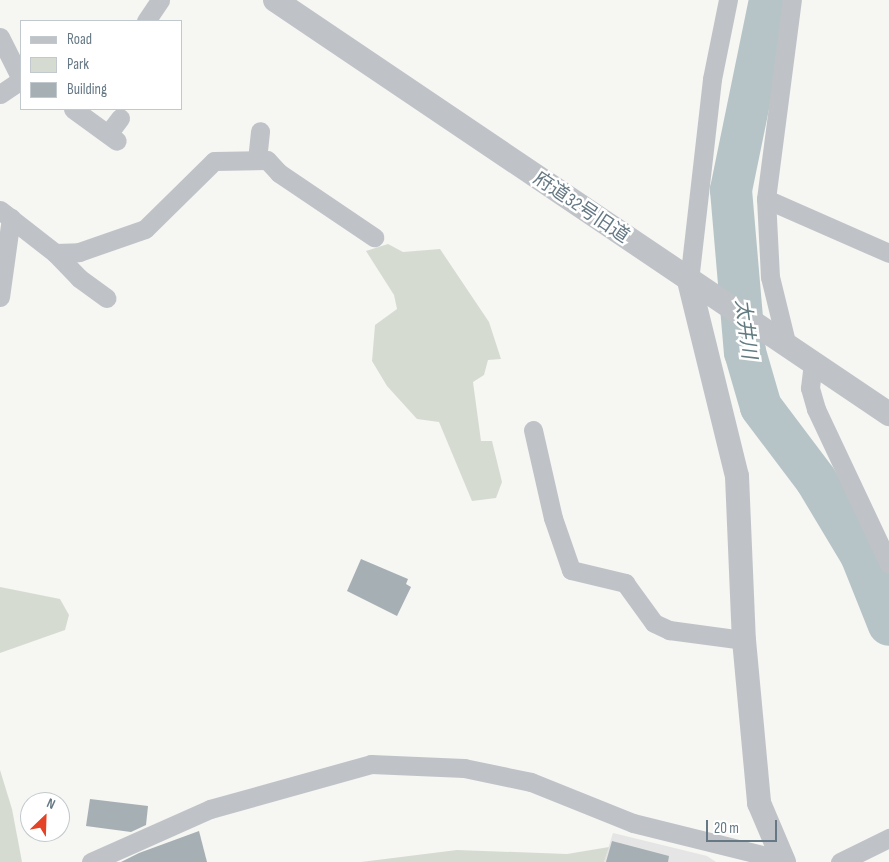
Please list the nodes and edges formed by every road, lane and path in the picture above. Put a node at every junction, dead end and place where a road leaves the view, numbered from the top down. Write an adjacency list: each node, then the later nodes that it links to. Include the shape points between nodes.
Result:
1 (160, 0): 5 (street)
2 (275, 0): 19 (street, 府道32号旧道)
3 (728, 0): 19 (street, via 712,79)
4 (792, 0): 14 (street)
5 (147, 20)
6 (0, 37): 7 (street)
7 (20, 78)
8 (20, 81): 9 (street)
9 (0, 94)
10 (74, 110): 11 (street, via 112,138)
11 (120, 118)
12 (260, 131): 13 (street)
13 (257, 160): 16 (street, via 268,160 279,173); 17 (street, via 214,161 145,229 78,252)
14 (766, 199): 18 (street); 22 (street, via 770,277)
15 (6, 214): 17 (street); 20 (street)
16 (374, 237)
17 (56, 253): 21 (street, via 79,278)
18 (889, 253)
19 (689, 281): 22 (street, 府道32号旧道); 27 (street, via 737,476)
20 (0, 297)
21 (107, 298)
22 (780, 342): 23 (street, 府道32号旧道)
23 (813, 363): 24 (street, 府道32号旧道); 26 (street, via 810,388 816,409)
24 (889, 414)
25 (533, 430): 27 (street, via 553,518 571,570 625,583 654,623 669,630)
26 (889, 564)
27 (744, 640): 29 (street, via 759,803)
28 (889, 838): 31 (street)
29 (780, 861): 30 (street, via 633,823 531,782 464,768 371,764 335,771 210,809)
30 (91, 862)
31 (840, 862)

